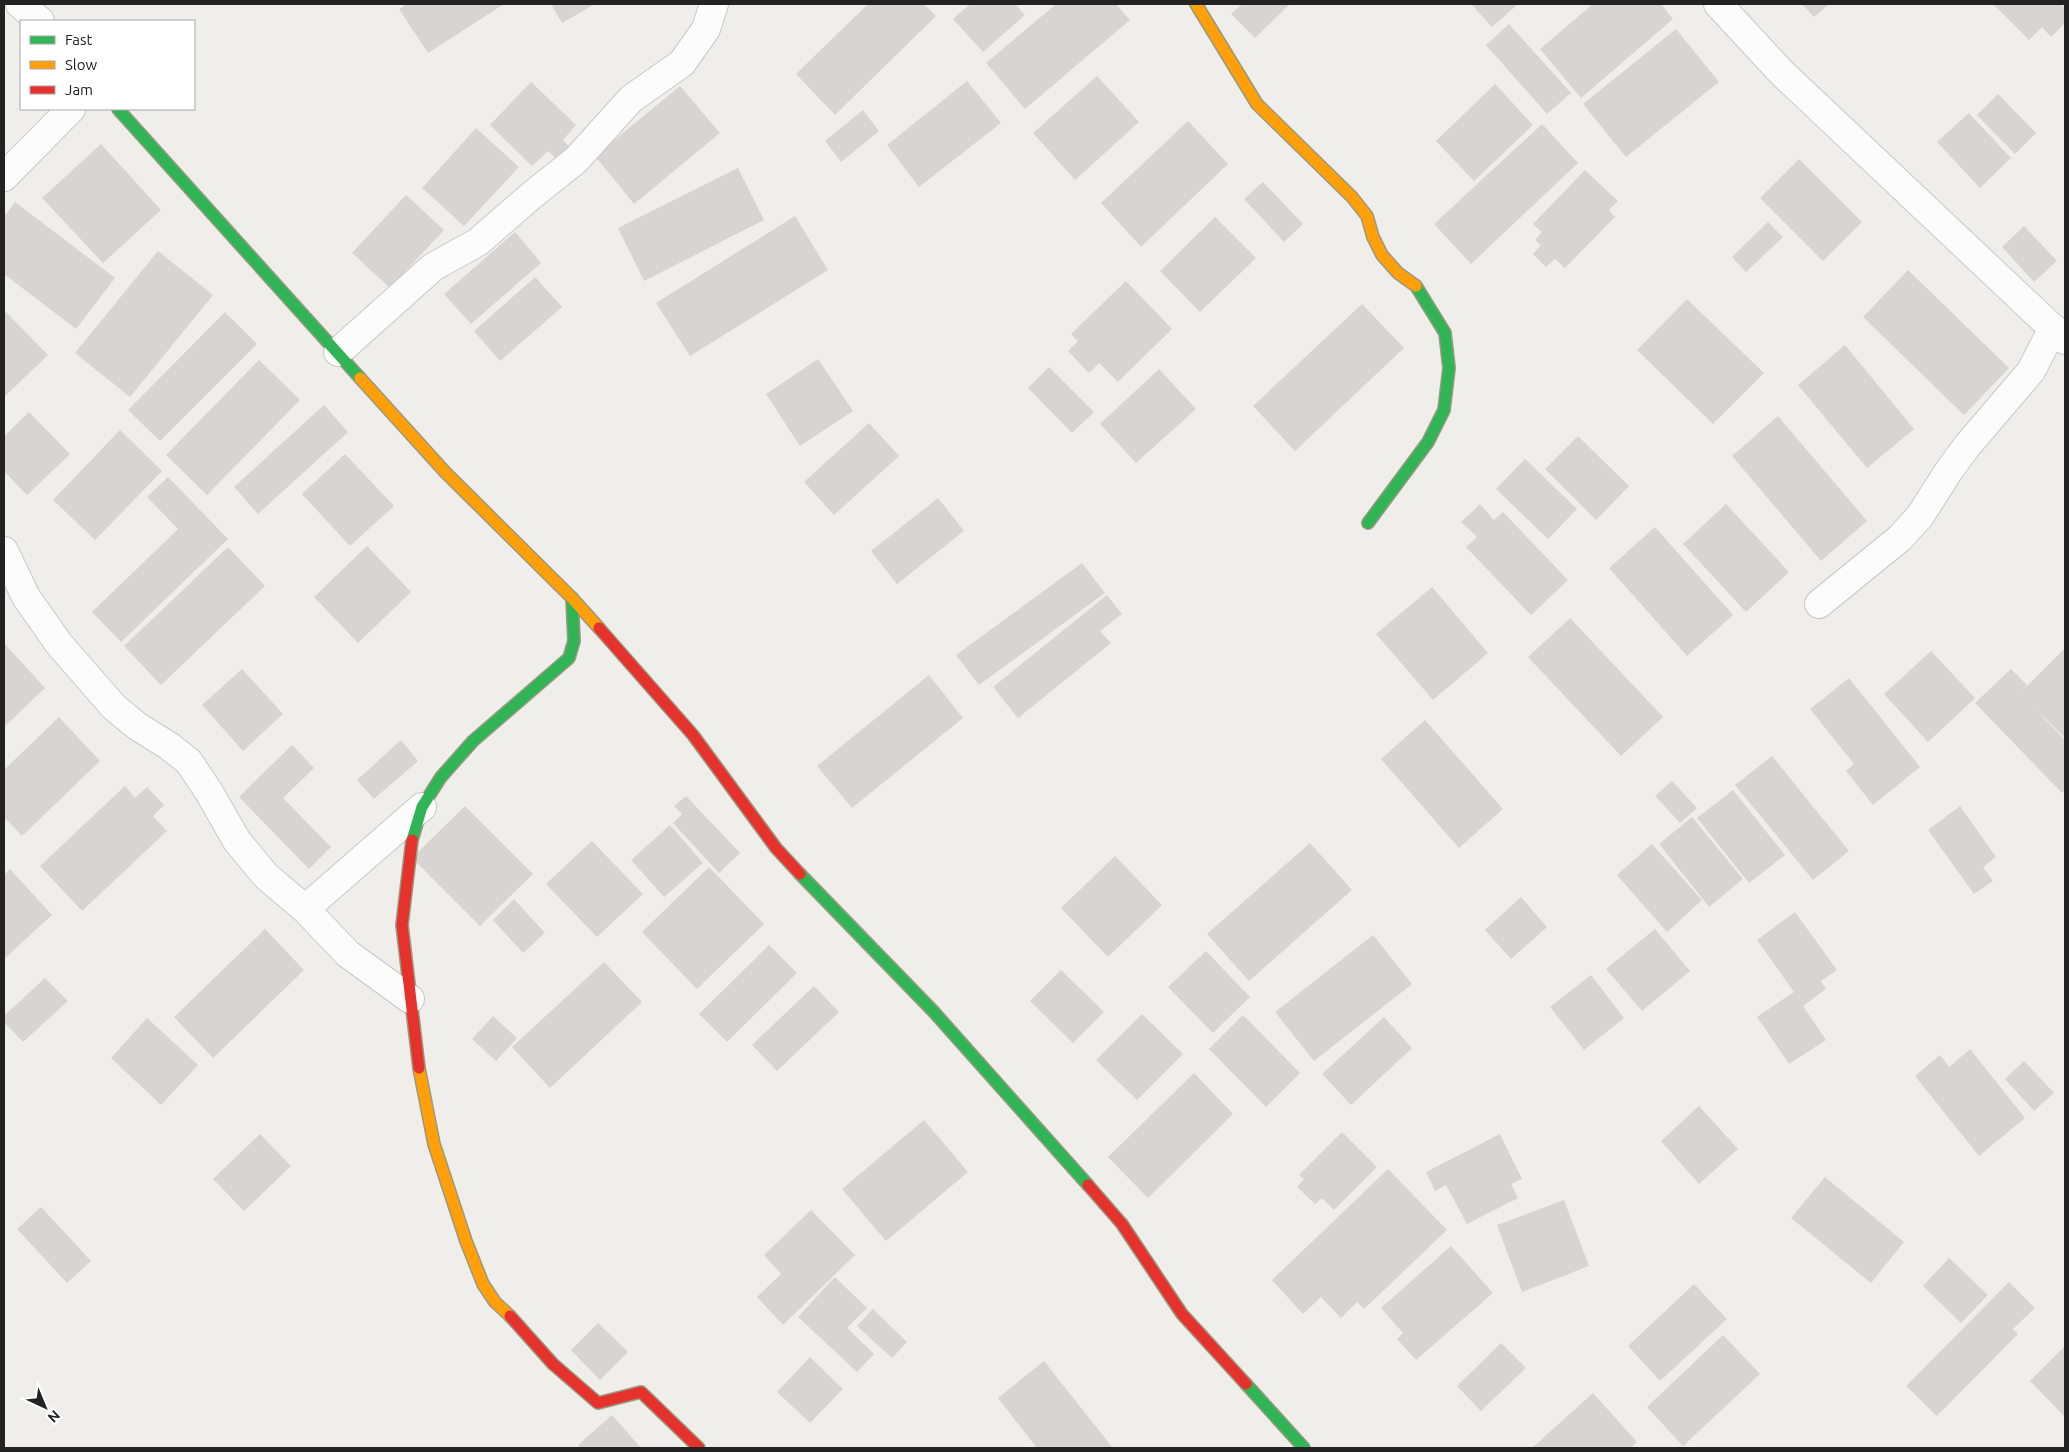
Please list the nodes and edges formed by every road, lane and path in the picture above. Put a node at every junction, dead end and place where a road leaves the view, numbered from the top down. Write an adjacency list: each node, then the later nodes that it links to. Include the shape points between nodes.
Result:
1 (20, 4): 5 (street)
2 (714, 4): 10 (street, via 706,29 682,63 631,99 576,160 478,242 433,267)
3 (1196, 4): 11 (street, via 1256,104 1352,197 1367,216 1382,256 1418,287 1445,333 1449,368 1444,410 1428,442)
4 (1718, 4): 9 (street, via 1782,73)
5 (39, 20)
6 (70, 110): 8 (street)
7 (119, 110): 10 (street)
8 (4, 177)
9 (2059, 334): 14 (street, via 1967,446 1920,516 1900,538)
10 (338, 352): 13 (street, via 445,472)
11 (1368, 523)
12 (4, 551): 16 (street, via 26,597 59,644 114,707 189,762 237,841 266,876)
13 (572, 598): 15 (street, via 574,641 568,658 473,741 441,777); 19 (street, via 693,735 776,848 933,1011 1122,1224 1182,1314)
14 (1819, 604)
15 (422, 807): 16 (street); 17 (street, via 410,848 402,925)
16 (305, 909): 17 (street, via 348,954)
17 (410, 999): 18 (street, via 418,1065 434,1144 483,1284 495,1302 553,1364 598,1403 641,1392)
18 (699, 1448)
19 (1304, 1448)

